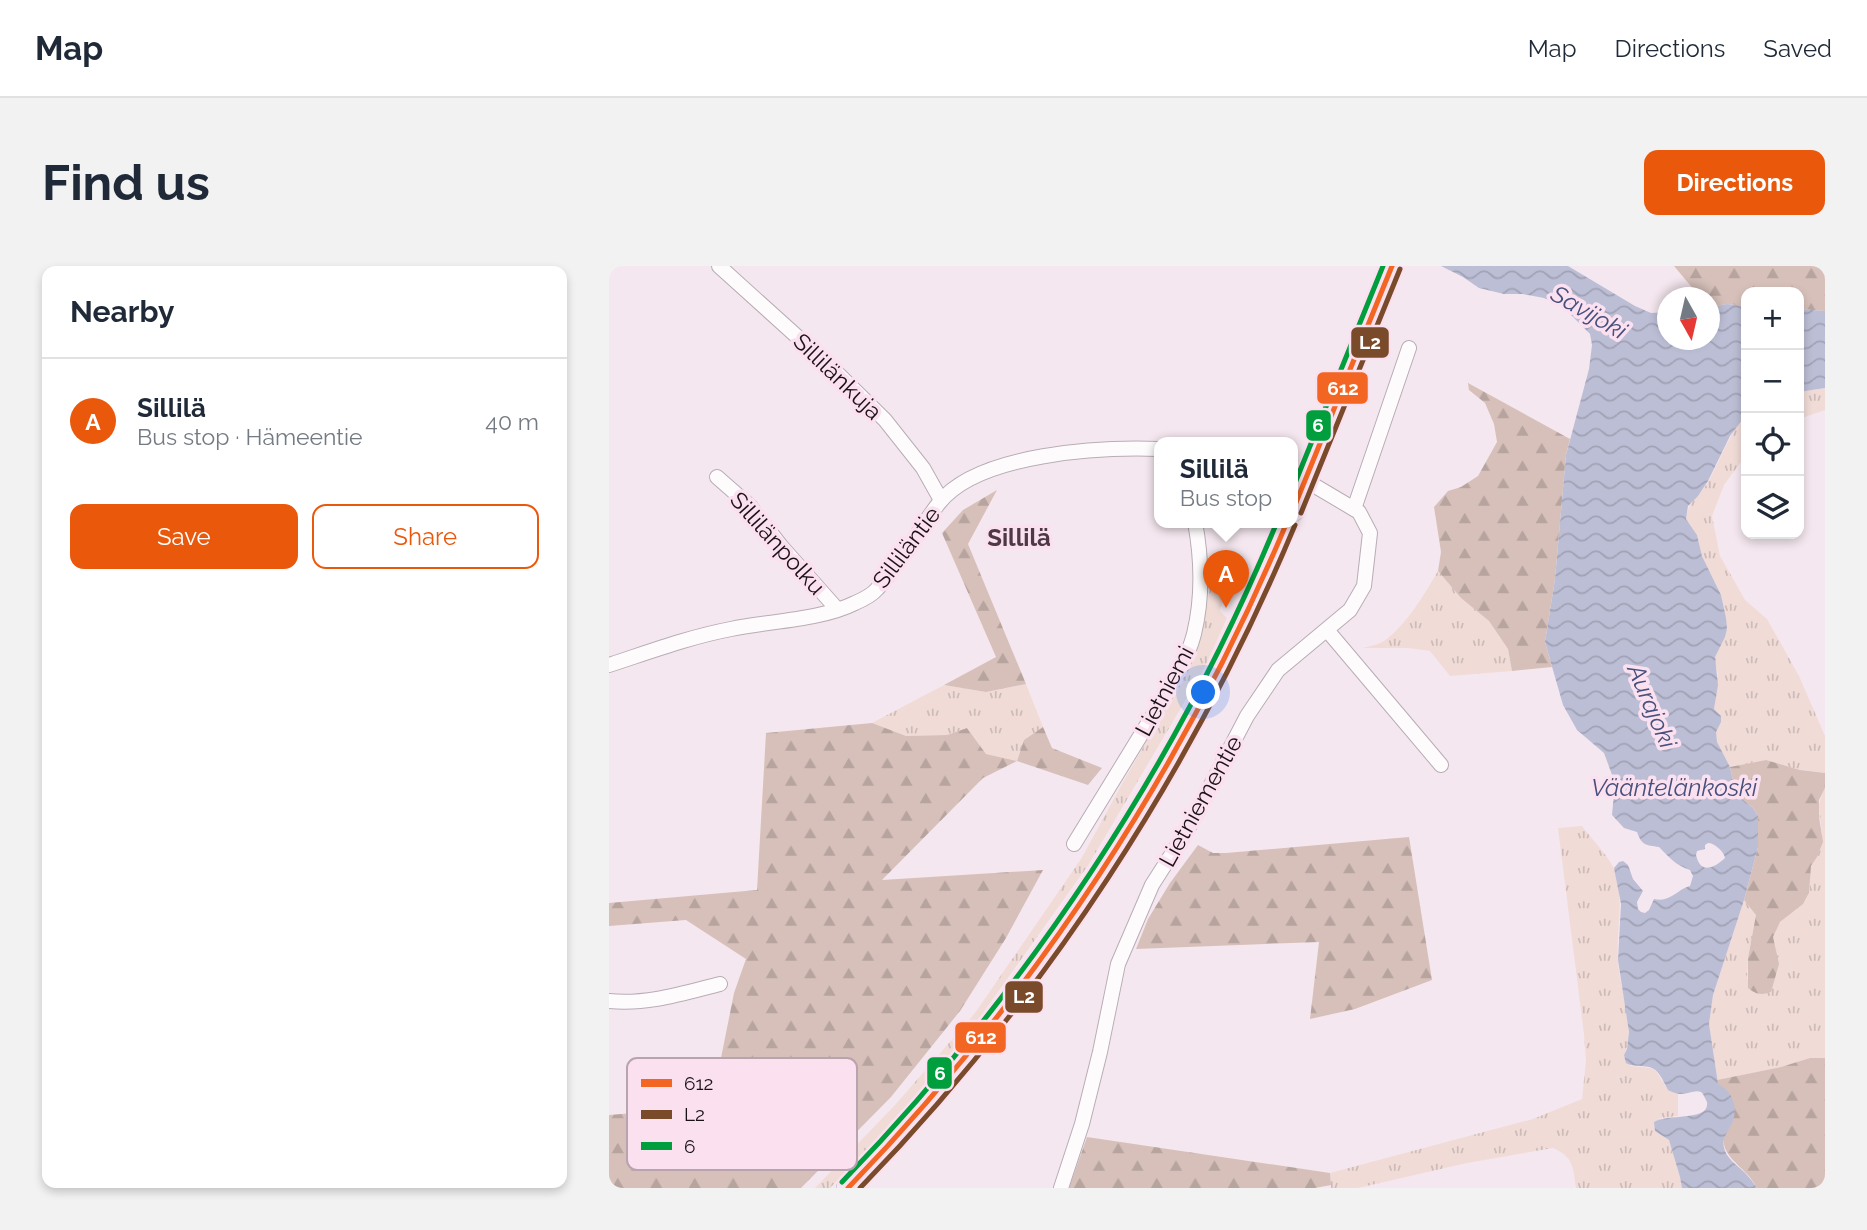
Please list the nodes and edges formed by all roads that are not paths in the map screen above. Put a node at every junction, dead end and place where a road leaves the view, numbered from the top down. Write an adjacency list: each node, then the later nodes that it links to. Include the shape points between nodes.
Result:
1 (719, 266): 7 (street, Sillilänkuja, via 885,420 923,468)
2 (1388, 276): 6 (highway)
3 (1409, 348): 8 (street)
4 (1154, 449): 7 (street, Silliläntie, via 1031,458 964,481)
5 (717, 477): 11 (street, Sillilänpolku, via 750,506)
6 (1299, 478): 8 (street)
7 (941, 500): 11 (street, Silliläntie, via 876,591)
8 (1354, 509): 12 (street, Lietniementie, via 1370,533 1364,586 1350,610)
9 (1196, 528): 15 (street, Lietniemi, via 1201,580 1187,655)
10 (1285, 528): 18 (highway, via 1224,664 1176,752 1065,926 992,1025)
11 (837, 609): 13 (street, Silliläntie, via 729,629)
12 (1327, 630): 14 (street); 19 (street, Lietniementie, via 1278,670 1152,885 1118,964 1082,1124)
13 (609, 665)
14 (1441, 765)
15 (1075, 844)
16 (720, 984): 17 (street, via 668,997)
17 (609, 1001)
18 (848, 1188)
19 (1061, 1188)

